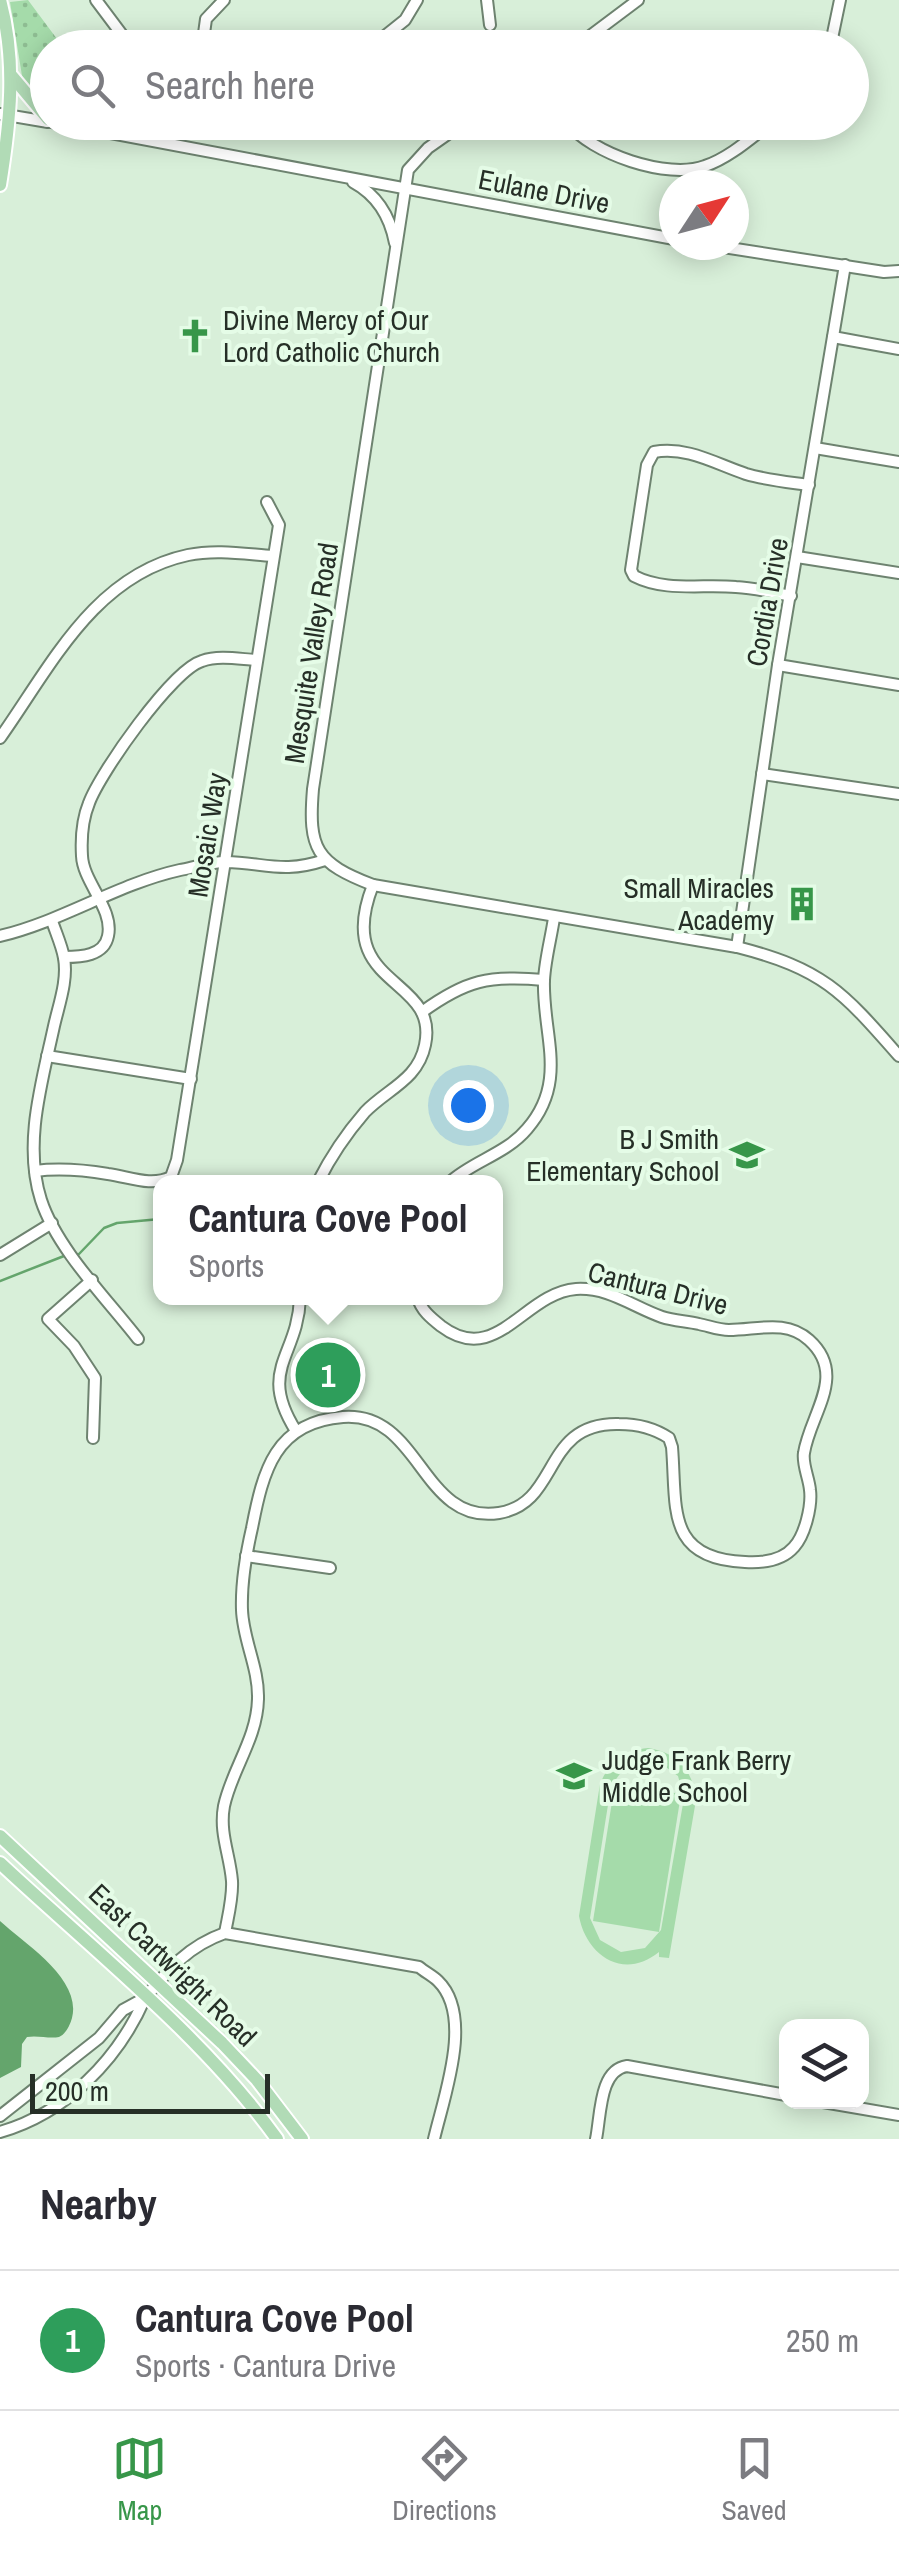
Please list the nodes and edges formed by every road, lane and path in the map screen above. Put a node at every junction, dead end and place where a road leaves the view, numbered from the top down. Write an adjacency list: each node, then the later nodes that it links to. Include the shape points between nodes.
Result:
1 (0, 0): 14 (main road)
2 (96, 0): 9 (street)
3 (224, 0): 10 (street)
4 (417, 0): 11 (street)
5 (487, 0): 8 (street)
6 (638, 0): 12 (street)
7 (840, 0): 13 (street)
8 (490, 24)
9 (118, 30)
10 (204, 30)
11 (392, 30)
12 (598, 30)
13 (834, 30)
14 (11, 74): 15 (main road); 16 (main road)
15 (30, 102)
16 (5, 114): 17 (street); 23 (main road)
17 (30, 118)
18 (151, 140): 22 (street)
19 (440, 140): 24 (street, via 417,157)
20 (589, 140): 21 (street, via 602,151 682,171 704,167)
21 (745, 140)
22 (343, 176): 24 (street); 27 (street, via 381,206)
23 (0, 185)
24 (405, 187): 25 (street, Eulane Drive); 27 (street, Mesquite Valley Road)
25 (659, 236)
26 (749, 251): 28 (street)
27 (397, 253): 46 (street, Mesquite Valley Road, via 313,789 312,837)
28 (845, 265): 29 (street); 30 (street, Cordia Drive)
29 (899, 271)
30 (833, 337): 31 (street); 32 (street, Cordia Drive)
31 (899, 349)
32 (815, 448): 33 (street); 34 (street, Cordia Drive)
33 (899, 462)
34 (809, 485): 37 (street, Cordia Drive); 39 (street, via 674,451 654,452 647,465 634,576)
35 (267, 502): 36 (street, Mosaic Way, via 279,525)
36 (272, 556): 40 (street, Mosaic Way); 43 (street, via 190,554 118,586 62,644)
37 (797, 557): 38 (street); 39 (street, Cordia Drive)
38 (899, 573)
39 (791, 596): 41 (street, Cordia Drive)
40 (256, 660): 47 (street, Mosaic Way); 49 (street, via 202,660 188,668 120,750 89,801 82,829 82,863)
41 (778, 665): 42 (street); 44 (street, Cordia Drive)
42 (899, 684)
43 (0, 738)
44 (762, 774): 45 (street); 53 (street, Cordia Drive)
45 (899, 794)
46 (325, 860): 47 (street, via 299,868); 48 (street)
47 (226, 862): 49 (street, via 142,878); 59 (street, Mosaic Way)
48 (374, 884): 50 (street); 56 (street, via 364,909 365,947)
49 (99, 899): 51 (street); 54 (street, via 107,940 89,956)
50 (554, 918): 53 (street); 55 (street)
51 (52, 921): 52 (street); 54 (street)
52 (0, 936)
53 (737, 947): 58 (street, via 820,978)
54 (64, 957): 57 (street)
55 (544, 980): 56 (street, via 472,983); 63 (street, via 552,1053 544,1102 514,1142)
56 (422, 1012): 62 (street, via 422,1058 345,1135)
57 (47, 1056): 59 (street); 60 (street)
58 (899, 1056)
59 (190, 1079): 61 (street, Mosaic Way)
60 (35, 1171): 64 (street, Mosaic Way, via 107,1173); 65 (street)
61 (172, 1175)
62 (322, 1175)
63 (461, 1175)
64 (153, 1183)
65 (52, 1223): 66 (street); 67 (street)
66 (0, 1254)
67 (92, 1280): 70 (street); 72 (street, via 48,1318 95,1378)
68 (299, 1305): 71 (street, via 277,1382)
69 (420, 1305): 71 (street, Cantura Drive, via 464,1338 482,1339 546,1297 594,1290 662,1317 725,1330 788,1328 807,1337 825,1364 827,1385 803,1454 811,1495 804,1532 778,1559 718,1559 695,1550 678,1525 669,1438 634,1424 583,1431 561,1448 536,1492 511,1510 482,1514 452,1505 411,1450 380,1424 344,1417)
70 (138, 1339)
71 (296, 1431): 73 (street, via 264,1471)
72 (93, 1438)
73 (246, 1556): 74 (street); 77 (street, via 242,1612 258,1700 251,1740 224,1805 232,1885)
74 (330, 1568)
75 (0, 1836): 78 (main road, East Cartwright Road)
76 (0, 1863): 79 (main road, East Cartwright Road)
77 (224, 1933): 78 (street, via 180,1956); 87 (street, via 419,1968 438,1981 454,2007 457,2032)
78 (158, 1982): 79 (street); 86 (main road, East Cartwright Road, via 257,2080)
79 (145, 1998): 83 (street, via 122,2010 98,2038); 84 (street, via 98,2071 76,2092); 85 (main road, East Cartwright Road, via 256,2108)
80 (779, 2094): 88 (street, via 617,2068 608,2075)
81 (864, 2109): 82 (street)
82 (899, 2115)
83 (0, 2116)
84 (0, 2132)
85 (278, 2139)
86 (302, 2139)
87 (434, 2139)
88 (596, 2139)

